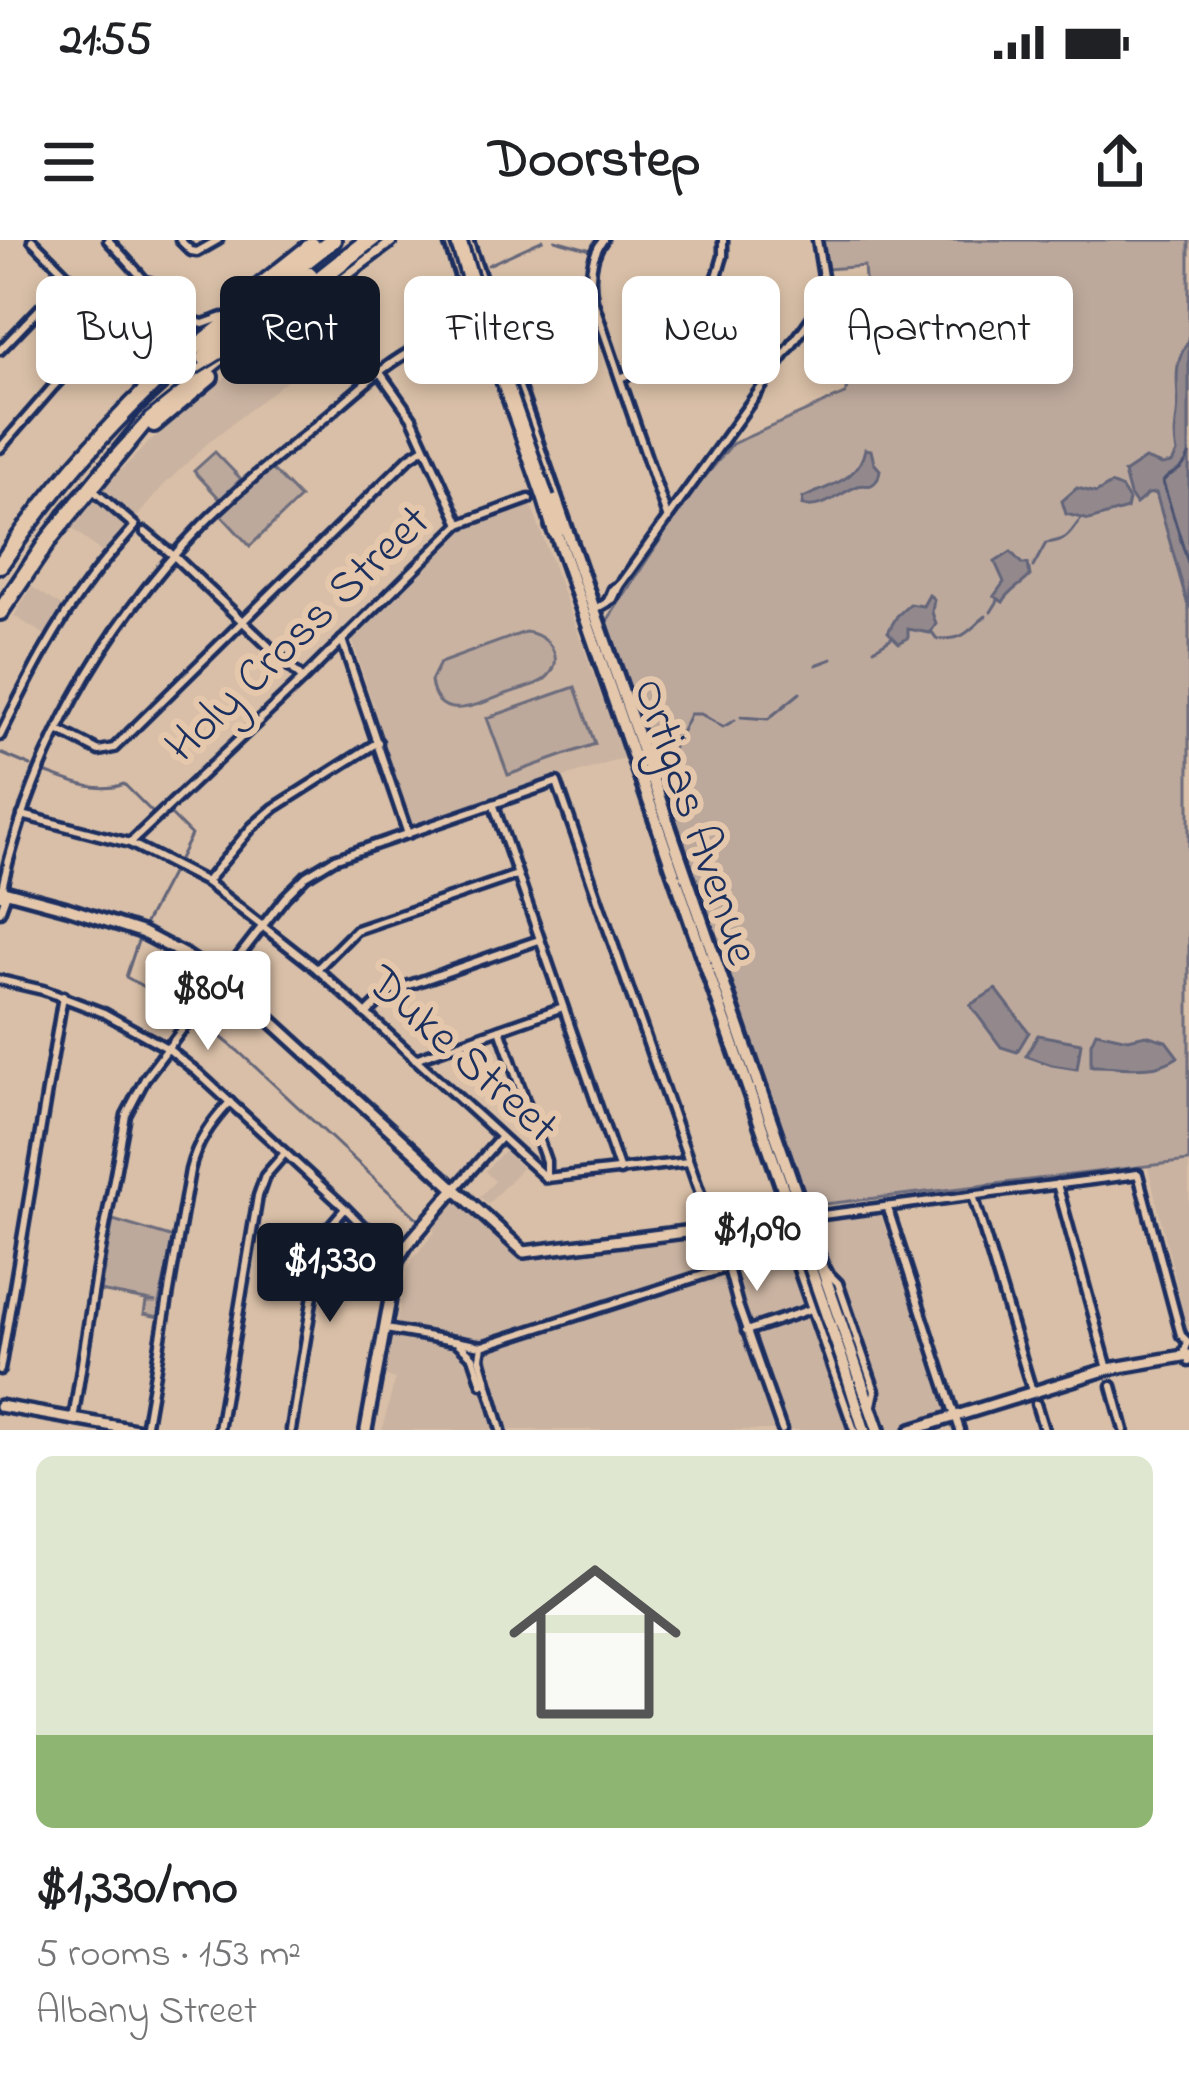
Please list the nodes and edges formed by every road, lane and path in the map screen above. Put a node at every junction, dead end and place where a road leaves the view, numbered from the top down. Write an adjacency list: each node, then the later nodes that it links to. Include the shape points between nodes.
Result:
1 (32, 240): 14 (street)
2 (108, 240): 15 (street)
3 (180, 240): 4 (street, via 197,252)
4 (218, 240)
5 (318, 240): 16 (highway)
6 (333, 240): 28 (highway)
7 (355, 240): 17 (highway)
8 (372, 240): 18 (highway); 19 (highway)
9 (389, 240): 20 (highway)
10 (458, 240): 21 (main road, Ortigas Avenue); 22 (main road, Ortigas Avenue); 52 (highway, bridge)
11 (603, 240): 23 (street)
12 (723, 240): 34 (street, via 716,280 661,356)
13 (817, 240): 47 (street, via 825,290 819,307)
14 (67, 276)
15 (143, 276)
16 (274, 276)
17 (313, 276)
18 (325, 276)
19 (331, 276)
20 (340, 276)
21 (467, 276)
22 (473, 276)
23 (591, 276)
24 (36, 312): 29 (street)
25 (598, 317): 34 (street)
26 (220, 320): 27 (highway)
27 (196, 343)
28 (196, 347)
29 (0, 350)
30 (220, 355): 44 (highway, via 170,392)
31 (404, 356): 33 (street)
32 (220, 358): 44 (highway)
33 (380, 373): 43 (street)
34 (620, 378): 46 (street)
35 (56, 384): 42 (street)
36 (153, 384): 54 (highway, via 79,460)
37 (367, 384): 53 (street)
38 (500, 384): 41 (main road, Ortigas Avenue)
39 (517, 384): 40 (main road, Ortigas Avenue)
40 (518, 388): 41 (main road, via 506,382); 55 (main road, Ortigas Avenue)
41 (503, 393): 52 (main road, Ortigas Avenue)
42 (0, 448)
43 (424, 448): 50 (street); 57 (street)
44 (122, 451): 45 (highway)
45 (90, 488): 56 (highway); 61 (street, via 135,526 58,627)
46 (658, 491): 47 (street); 49 (street)
47 (683, 496): 49 (street)
48 (529, 499): 50 (street, Holy Cross Street)
49 (668, 519): 55 (street, via 613,599)
50 (460, 524): 58 (street, Holy Cross Street)
51 (145, 532): 53 (street)
52 (556, 532): 93 (main road, Ortigas Avenue)
53 (174, 556): 57 (street); 60 (street, via 108,643)
54 (0, 565)
55 (594, 610): 93 (main road, Ortigas Avenue)
56 (0, 612)
57 (242, 621): 59 (street); 60 (street, via 114,748 99,751)
58 (342, 640): 59 (street, Holy Cross Street); 62 (street)
59 (303, 680): 66 (street, Holy Cross Street)
60 (58, 730): 64 (street)
61 (0, 736)
62 (378, 742): 65 (street); 68 (street, via 274,808)
63 (493, 804): 65 (street); 67 (street); 85 (street, via 557,782)
64 (22, 815): 66 (street, Duke Street); 69 (street)
65 (408, 834): 71 (street, via 306,876)
66 (130, 843): 68 (street, Duke Street)
67 (517, 875): 72 (street); 73 (street, via 356,930)
68 (206, 881): 71 (street, Duke Street)
69 (2, 892): 70 (street); 74 (street, via 141,932)
70 (0, 912)
71 (263, 925): 73 (street, Duke Street); 74 (street)
72 (539, 940): 77 (street); 78 (street, via 389,992)
73 (317, 969): 78 (street, Duke Street)
74 (221, 979): 80 (street); 89 (street)
75 (0, 980): 76 (street)
76 (63, 996): 80 (street); 104 (street)
77 (563, 1006): 79 (street); 86 (street)
78 (366, 1014): 81 (street, Duke Street)
79 (500, 1029): 81 (street); 87 (street)
80 (167, 1048): 82 (street); 110 (street, via 126,1115)
81 (415, 1059): 83 (street, Duke Street)
82 (230, 1102): 84 (street); 113 (street, via 195,1150)
83 (500, 1138): 87 (street, Duke Street); 89 (street)
84 (285, 1153): 92 (street); 114 (street, via 258,1196)
85 (688, 1162): 86 (street, Duke Street); 94 (street)
86 (620, 1171): 87 (street, Duke Street)
87 (546, 1178)
88 (1057, 1184): 90 (street); 102 (street, via 1138,1174); 103 (street)
89 (455, 1190): 94 (street, via 524,1252); 95 (street)
90 (974, 1195): 91 (street); 107 (street)
91 (887, 1206): 93 (street); 111 (street)
92 (345, 1208): 95 (street); 115 (street, via 321,1246)
93 (799, 1218): 94 (street); 97 (street, via 796,1256); 120 (main road, Ortigas Avenue); 121 (main road, Ortigas Avenue)
94 (712, 1228): 96 (street)
95 (399, 1258): 98 (street)
96 (725, 1268): 99 (street); 101 (street)
97 (812, 1308): 99 (street); 119 (street)
98 (384, 1328): 100 (street); 116 (street)
99 (746, 1331): 118 (street)
100 (455, 1341): 101 (street); 105 (street, via 473,1358)
101 (482, 1346): 117 (street)
102 (1188, 1357): 103 (street); 111 (street)
103 (1108, 1369): 107 (street)
104 (0, 1370)
105 (482, 1384)
106 (1112, 1386): 125 (street)
107 (1032, 1391): 111 (street)
108 (1036, 1404): 124 (street)
109 (0, 1406): 110 (street)
110 (74, 1420): 112 (street)
111 (954, 1422): 122 (street); 123 (street)
112 (136, 1430)
113 (145, 1430)
114 (219, 1430)
115 (291, 1430)
116 (366, 1430)
117 (501, 1430)
118 (782, 1430)
119 (854, 1430)
120 (864, 1430)
121 (878, 1430)
122 (910, 1430)
123 (931, 1430)
124 (1044, 1430)
125 (1124, 1430)

